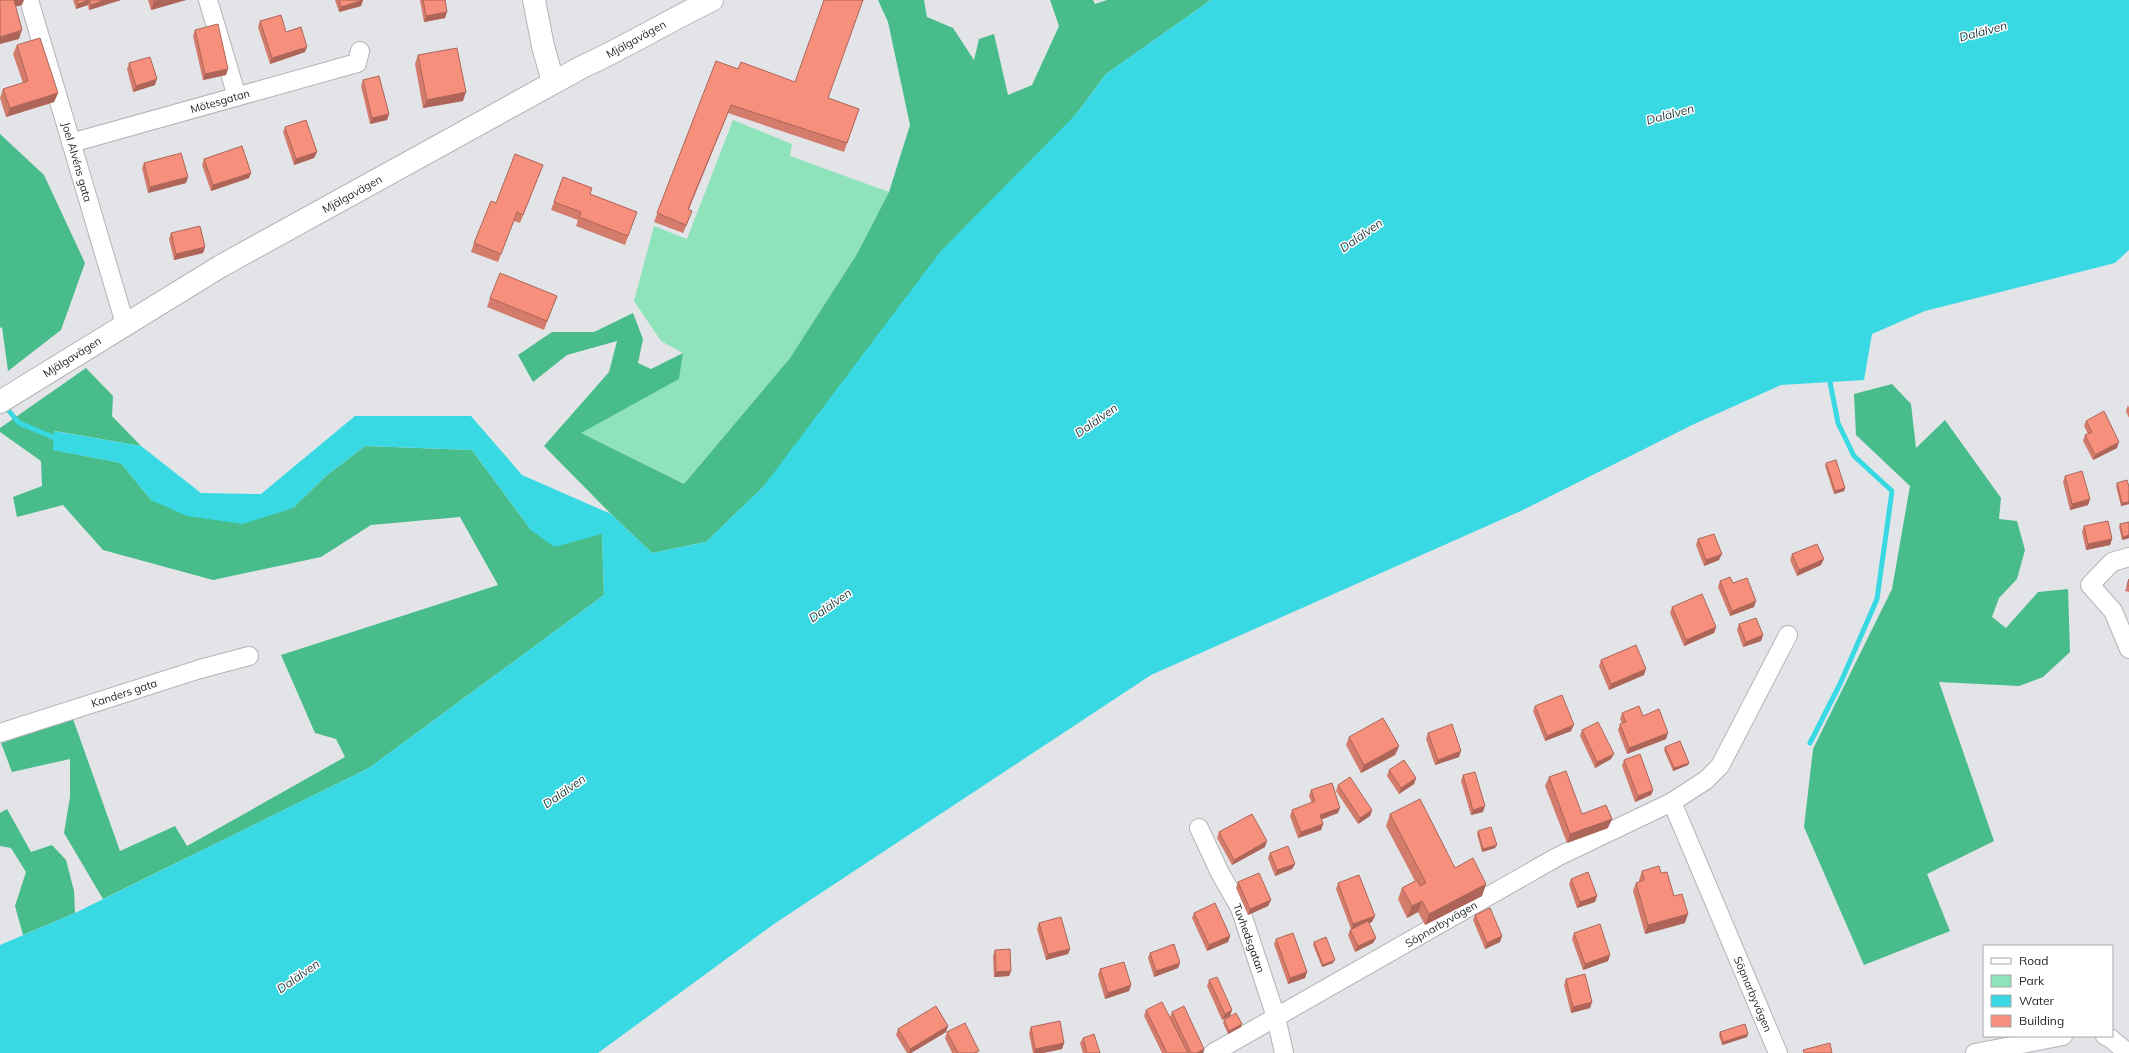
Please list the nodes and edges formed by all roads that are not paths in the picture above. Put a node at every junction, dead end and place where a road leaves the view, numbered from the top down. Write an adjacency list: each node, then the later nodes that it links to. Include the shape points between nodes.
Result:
1 (29, 0): 8 (street, Joel Alvéns gata)
2 (208, 0): 7 (street)
3 (534, 0): 6 (street, via 543,46)
4 (712, 0): 6 (street, Mjälgavägen)
5 (360, 51): 7 (street, Mötesgatan, via 357,63)
6 (554, 82): 9 (street, Mjälgavägen, via 221,266)
7 (237, 97): 8 (street, Mötesgatan)
8 (72, 143): 9 (street, Joel Alvéns gata)
9 (125, 324): 10 (street, Mjälgavägen)
10 (0, 402)
11 (2129, 557): 13 (street, via 2112,562 2090,585 2113,611)
12 (1788, 635): 16 (street, Söpnarbyvägen, via 1720,766 1706,780)
13 (2129, 649)
14 (249, 656): 15 (street, Kanders gata, via 200,669)
15 (0, 733)
16 (1672, 802): 18 (street, Söpnarbyvägen, via 1557,857); 23 (street, Söpnarbyvägen)
17 (1199, 828): 18 (street, Tuvhedsgatan, via 1240,908)
18 (1276, 1017): 21 (street, Söpnarbyvägen); 22 (street, Tuvhedsgatan)
19 (2058, 1037): 24 (street)
20 (2108, 1037): 25 (street)
21 (1213, 1053)
22 (1284, 1053)
23 (1778, 1053)
24 (1975, 1053)
25 (2128, 1053)

